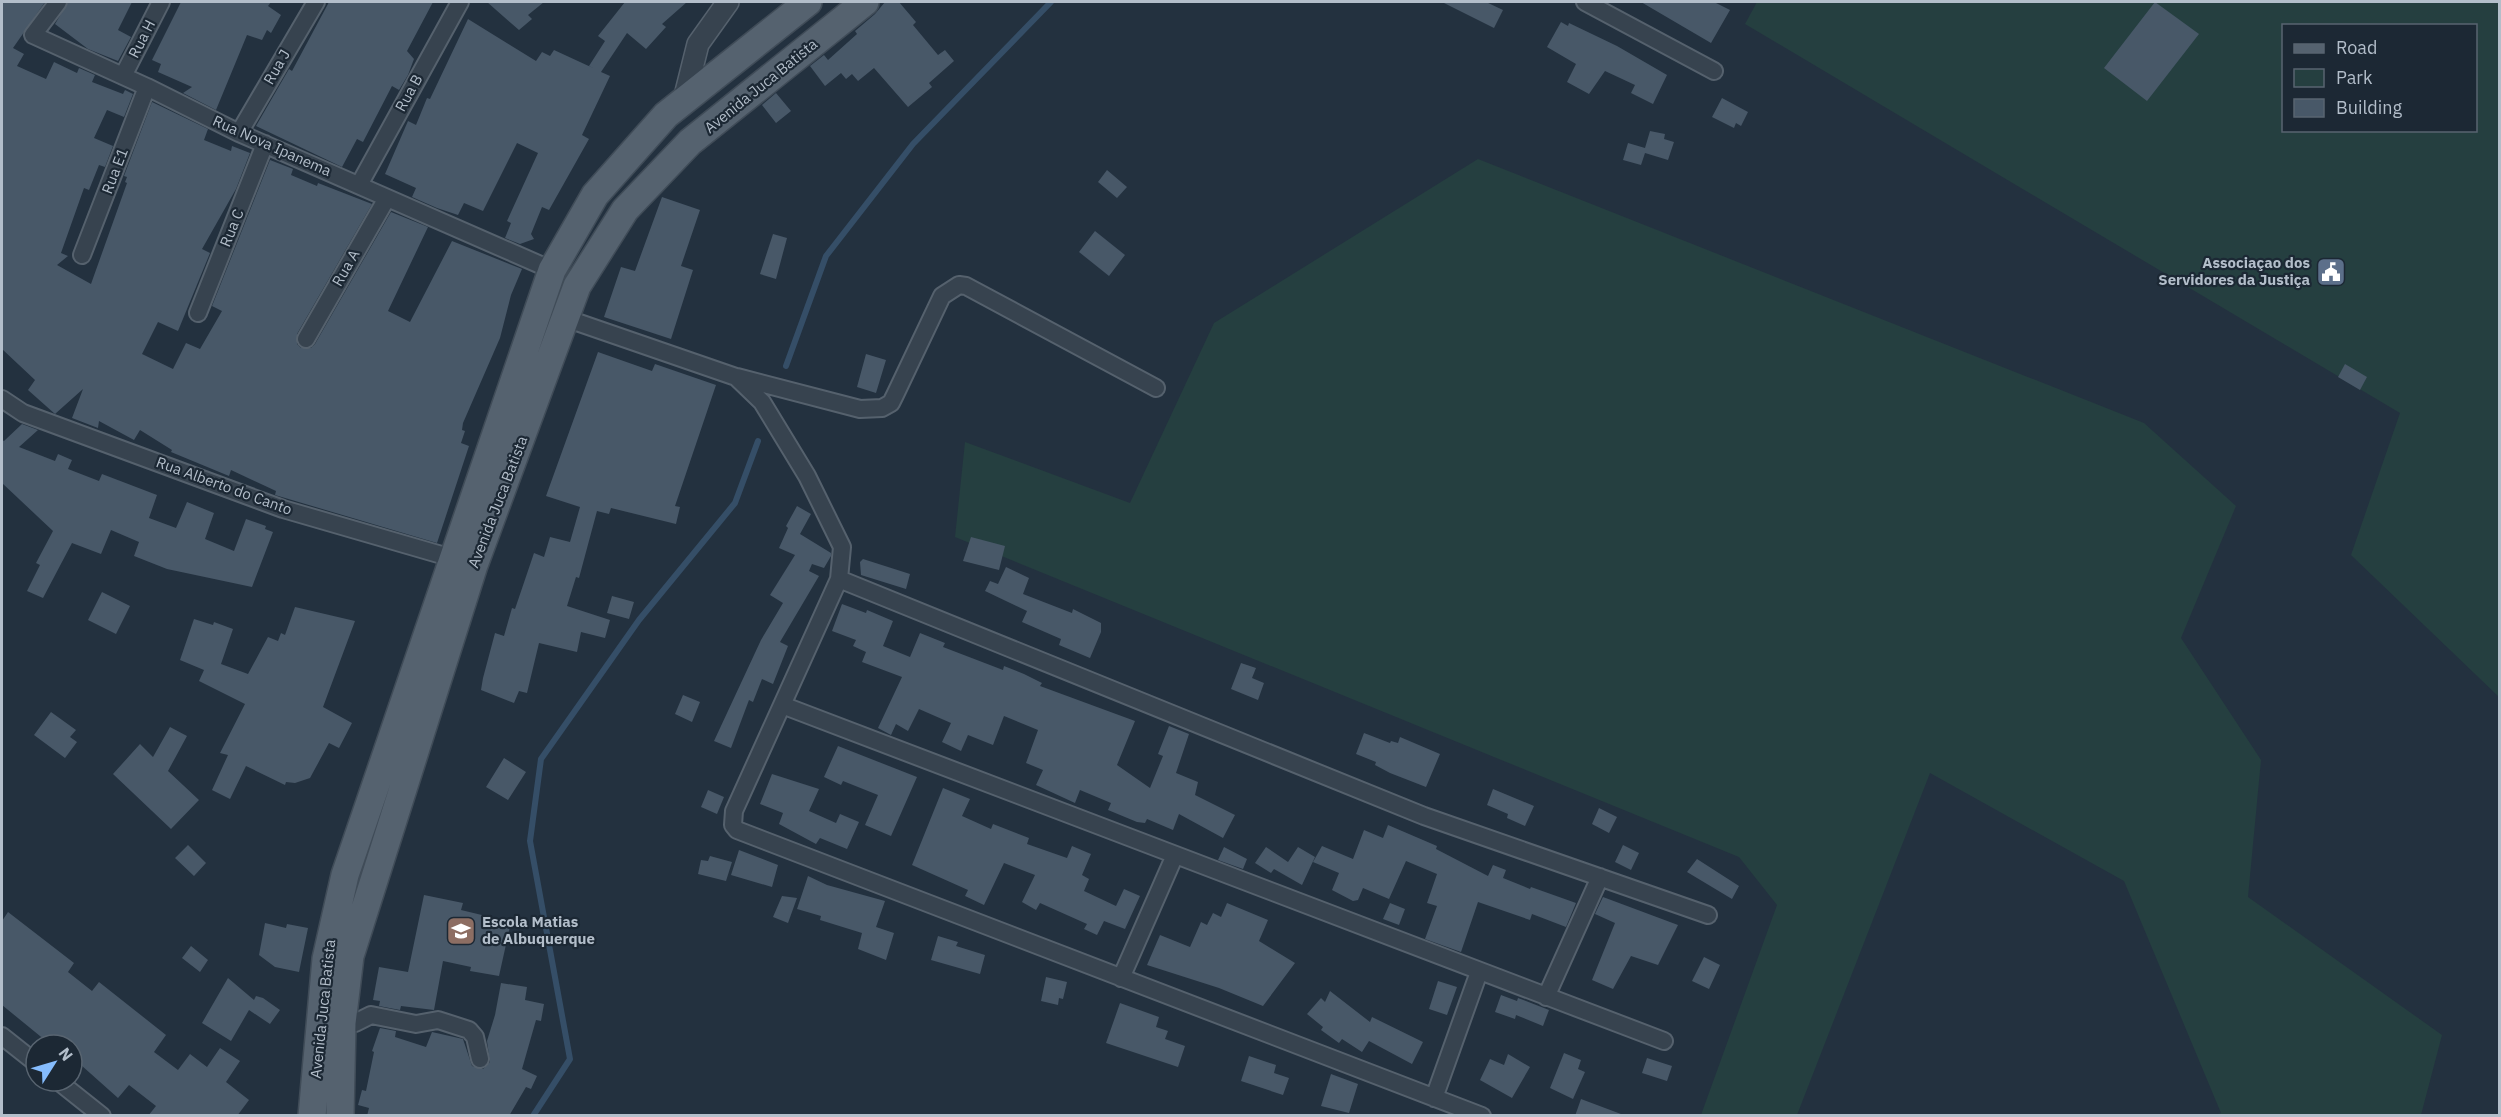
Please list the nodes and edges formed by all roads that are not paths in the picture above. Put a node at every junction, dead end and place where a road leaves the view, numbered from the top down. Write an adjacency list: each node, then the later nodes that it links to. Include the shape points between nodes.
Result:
1 (58, 2): 13 (street, Rua Nova Ipanema, via 33,35)
2 (161, 2): 13 (street, Rua H)
3 (316, 2): 16 (street, Rua J)
4 (460, 2): 18 (street, Rua B)
5 (728, 2): 9 (street)
6 (808, 2): 10 (main road, Avenida Juca Batista)
7 (865, 2): 12 (main road, Avenida Juca Batista)
8 (1585, 2): 11 (street)
9 (711, 23): 10 (street, via 708,43); 15 (street, via 698,44)
10 (725, 66): 12 (main road); 15 (main road, Avenida Juca Batista)
11 (1714, 71)
12 (778, 73): 23 (main road, Avenida Juca Batista, via 690,142 625,210 577,286)
13 (123, 76): 14 (street, Rua Nova Ipanema)
14 (147, 87): 16 (street, Rua Nova Ipanema); 20 (street, Rua E1)
15 (684, 100): 21 (main road, Avenida Juca Batista, via 595,195)
16 (239, 133): 17 (street, Rua Nova Ipanema)
17 (265, 144): 18 (street, Rua Nova Ipanema); 22 (street, Rua C)
18 (359, 185): 19 (street, Rua Nova Ipanema)
19 (387, 198): 21 (street, Rua Nova Ipanema); 24 (street, Rua A)
20 (82, 255)
21 (552, 270): 28 (main road, Avenida Juca Batista)
22 (198, 313)
23 (565, 318): 25 (street); 37 (main road, Avenida Juca Batista, via 474,565 379,862 350,956)
24 (306, 339)
25 (736, 376): 26 (street, via 860,409 882,408 891,403 942,296 959,285); 29 (street, via 762,402 807,476 842,547)
26 (1156, 388)
27 (2, 399): 28 (street, Rua Alberto do Canto, via 23,413 283,509)
28 (452, 558): 45 (main road, Avenida Juca Batista, via 345,875 326,959)
29 (839, 579): 30 (street); 32 (street, via 1424,816)
30 (782, 705): 31 (street); 35 (street, via 734,811 733,825 737,830)
31 (1175, 855): 34 (street); 35 (street)
32 (1600, 877): 33 (street); 36 (street)
33 (1708, 915)
34 (1479, 972): 36 (street); 43 (street)
35 (1121, 978): 43 (street)
36 (1546, 997): 39 (street)
37 (342, 1023): 41 (street, via 355,1023 371,1016 416,1024 438,1020 469,1030 475,1036); 46 (main road, Avenida Juca Batista)
38 (2, 1036): 40 (street)
39 (1664, 1041)
40 (24, 1053)
41 (480, 1059)
42 (73, 1093): 44 (street)
43 (1434, 1098): 47 (street)
44 (102, 1116)
45 (312, 1116)
46 (340, 1116)
47 (1482, 1116)

